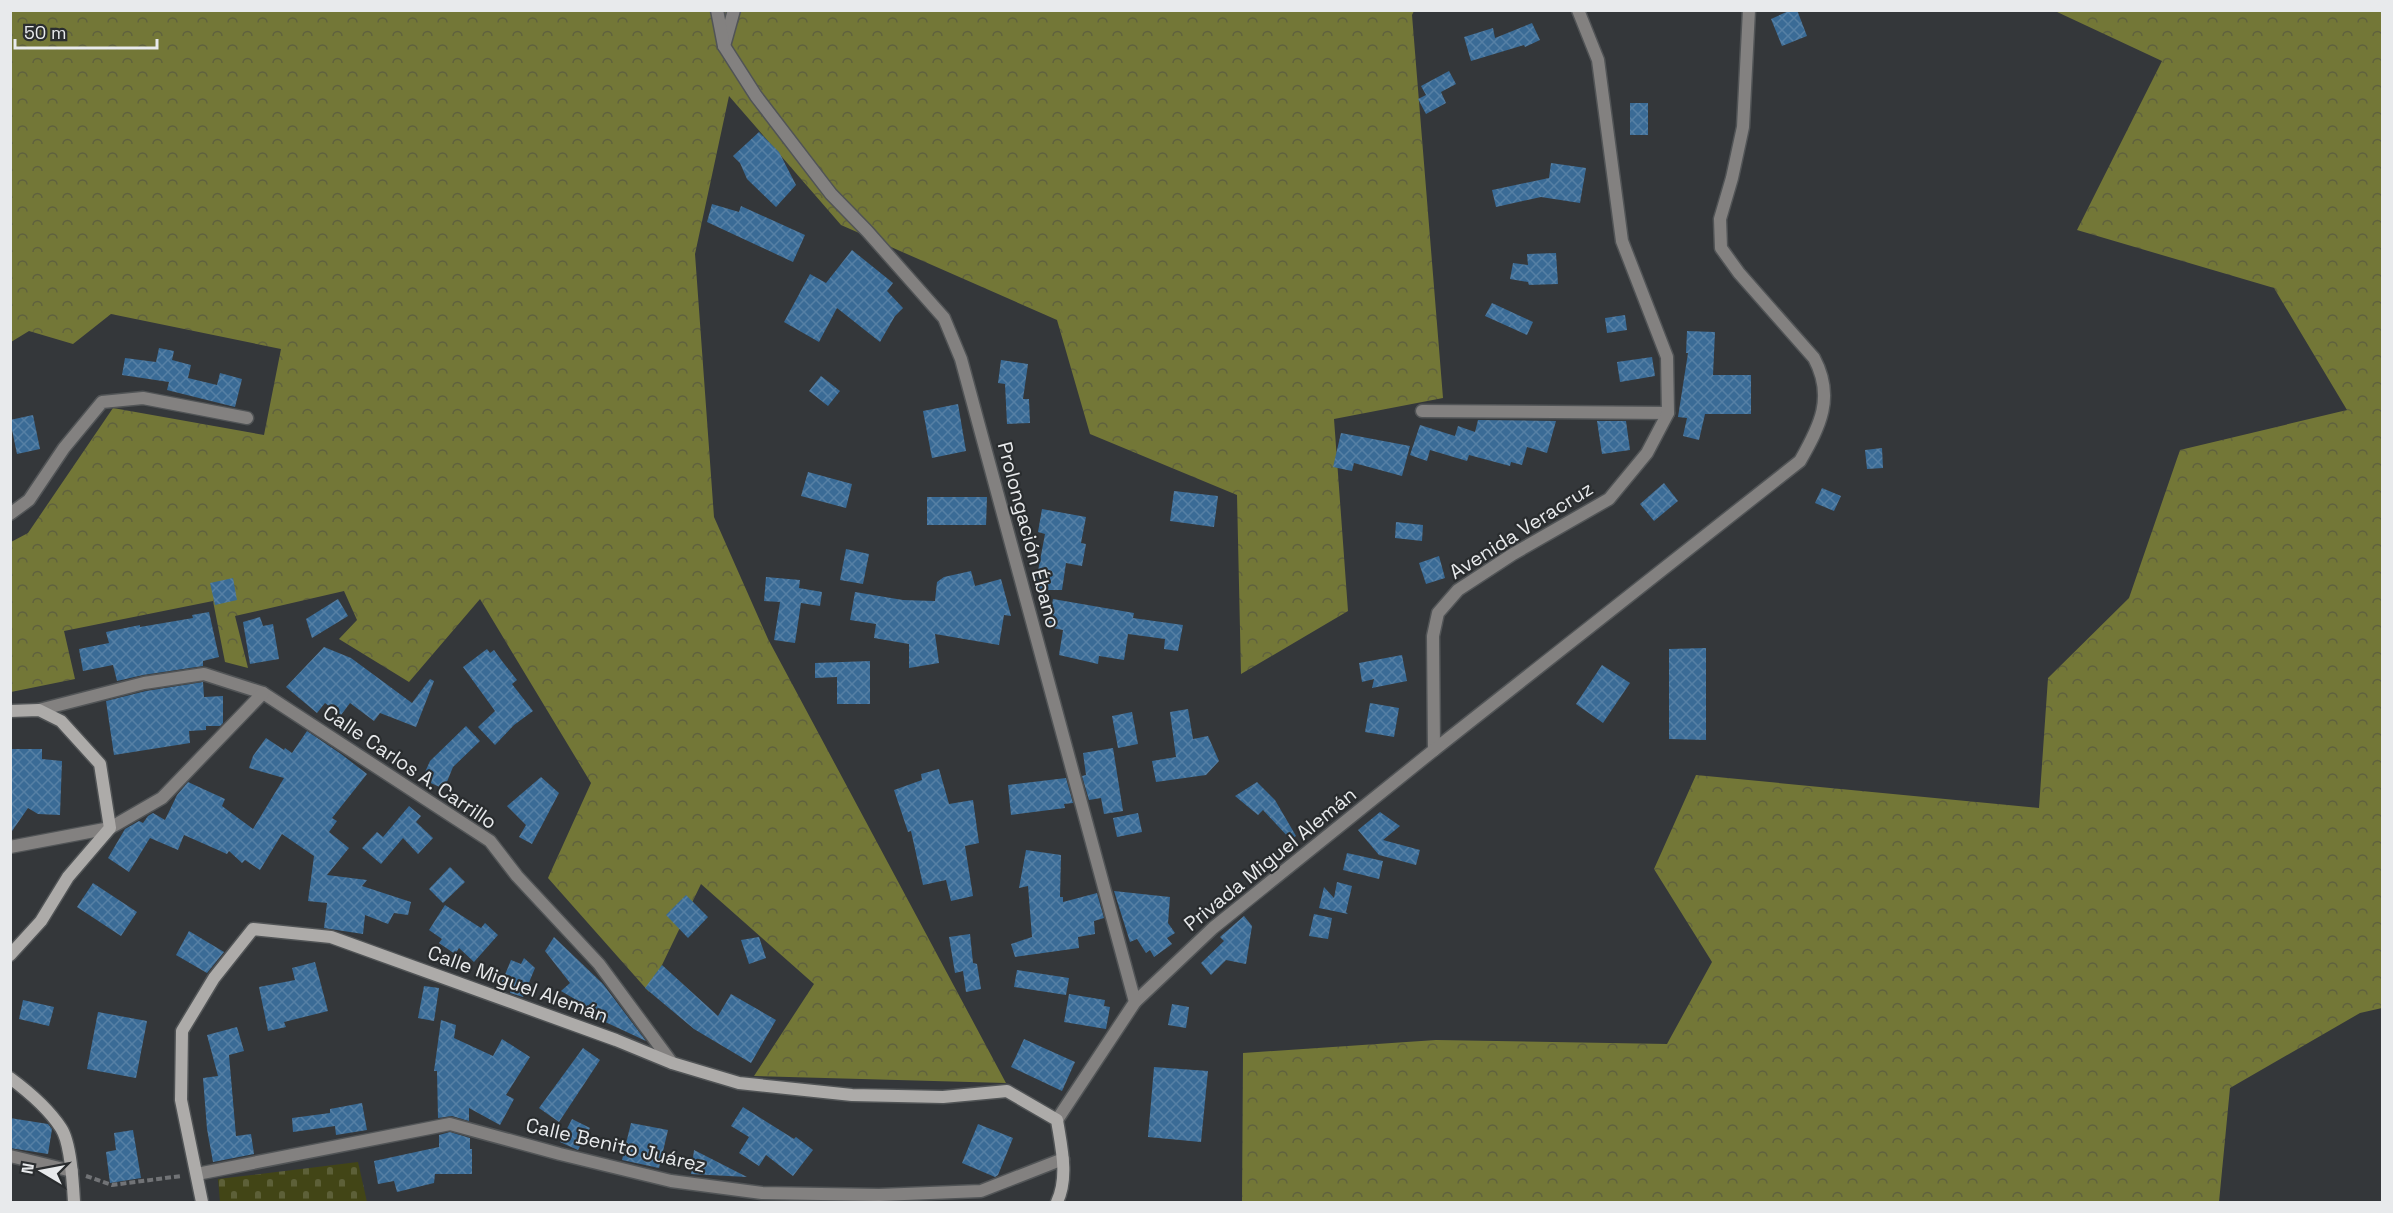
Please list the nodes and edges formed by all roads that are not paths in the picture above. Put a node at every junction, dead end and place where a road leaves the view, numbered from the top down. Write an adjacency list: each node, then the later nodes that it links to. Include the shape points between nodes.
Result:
1 (717, 10): 5 (street, Prolongación Ébano)
2 (735, 10): 5 (street)
3 (1578, 10): 7 (street, Avenida Veracruz, via 1598,60 1622,241 1667,357)
4 (1749, 10): 13 (street, Privada Miguel Alemán, via 1743,127 1720,219 1722,248 1822,372 1824,409 1817,432 1800,461)
5 (724, 46): 17 (street, Prolongación Ébano, via 756,96 831,194 944,318 957,349)
6 (1422, 411): 7 (street)
7 (1668, 413): 13 (street, Avenida Veracruz, via 1647,453 1609,499 1458,590 1438,613 1433,636)
8 (247, 418): 9 (street, via 143,398 102,402 63,448 29,500)
9 (10, 514)
10 (263, 693): 11 (street, Calle Carlos A. Carrillo, via 204,674 144,682); 14 (street, via 162,798); 18 (street, Calle Carlos A. Carrillo, via 490,841 517,876 599,964)
11 (39, 710): 12 (main road); 14 (main road, via 61,721 100,764)
12 (10, 711)
13 (1434, 750): 17 (street, Privada Miguel Alemán, via 1213,928)
14 (110, 828): 15 (street); 16 (main road, via 68,877 41,921)
15 (10, 847)
16 (10, 954)
17 (1135, 1002): 20 (street)
18 (672, 1063): 20 (main road, Calle Miguel Alemán, via 739,1083 852,1095 943,1097 1006,1091); 24 (main road, Calle Miguel Alemán, via 332,937 253,929 214,978 182,1031 181,1100)
19 (10, 1078): 23 (main road, via 31,1094 62,1130)
20 (1057, 1120): 22 (main road)
21 (10, 1156): 23 (street)
22 (1063, 1159): 24 (street, Calle Benito Juárez, via 981,1191 762,1193 671,1181 450,1124); 27 (main road, via 1062,1191)
23 (72, 1171): 25 (main road)
24 (197, 1174): 26 (main road, Calle Miguel Alemán)
25 (74, 1203)
26 (202, 1203)
27 (1057, 1203)

